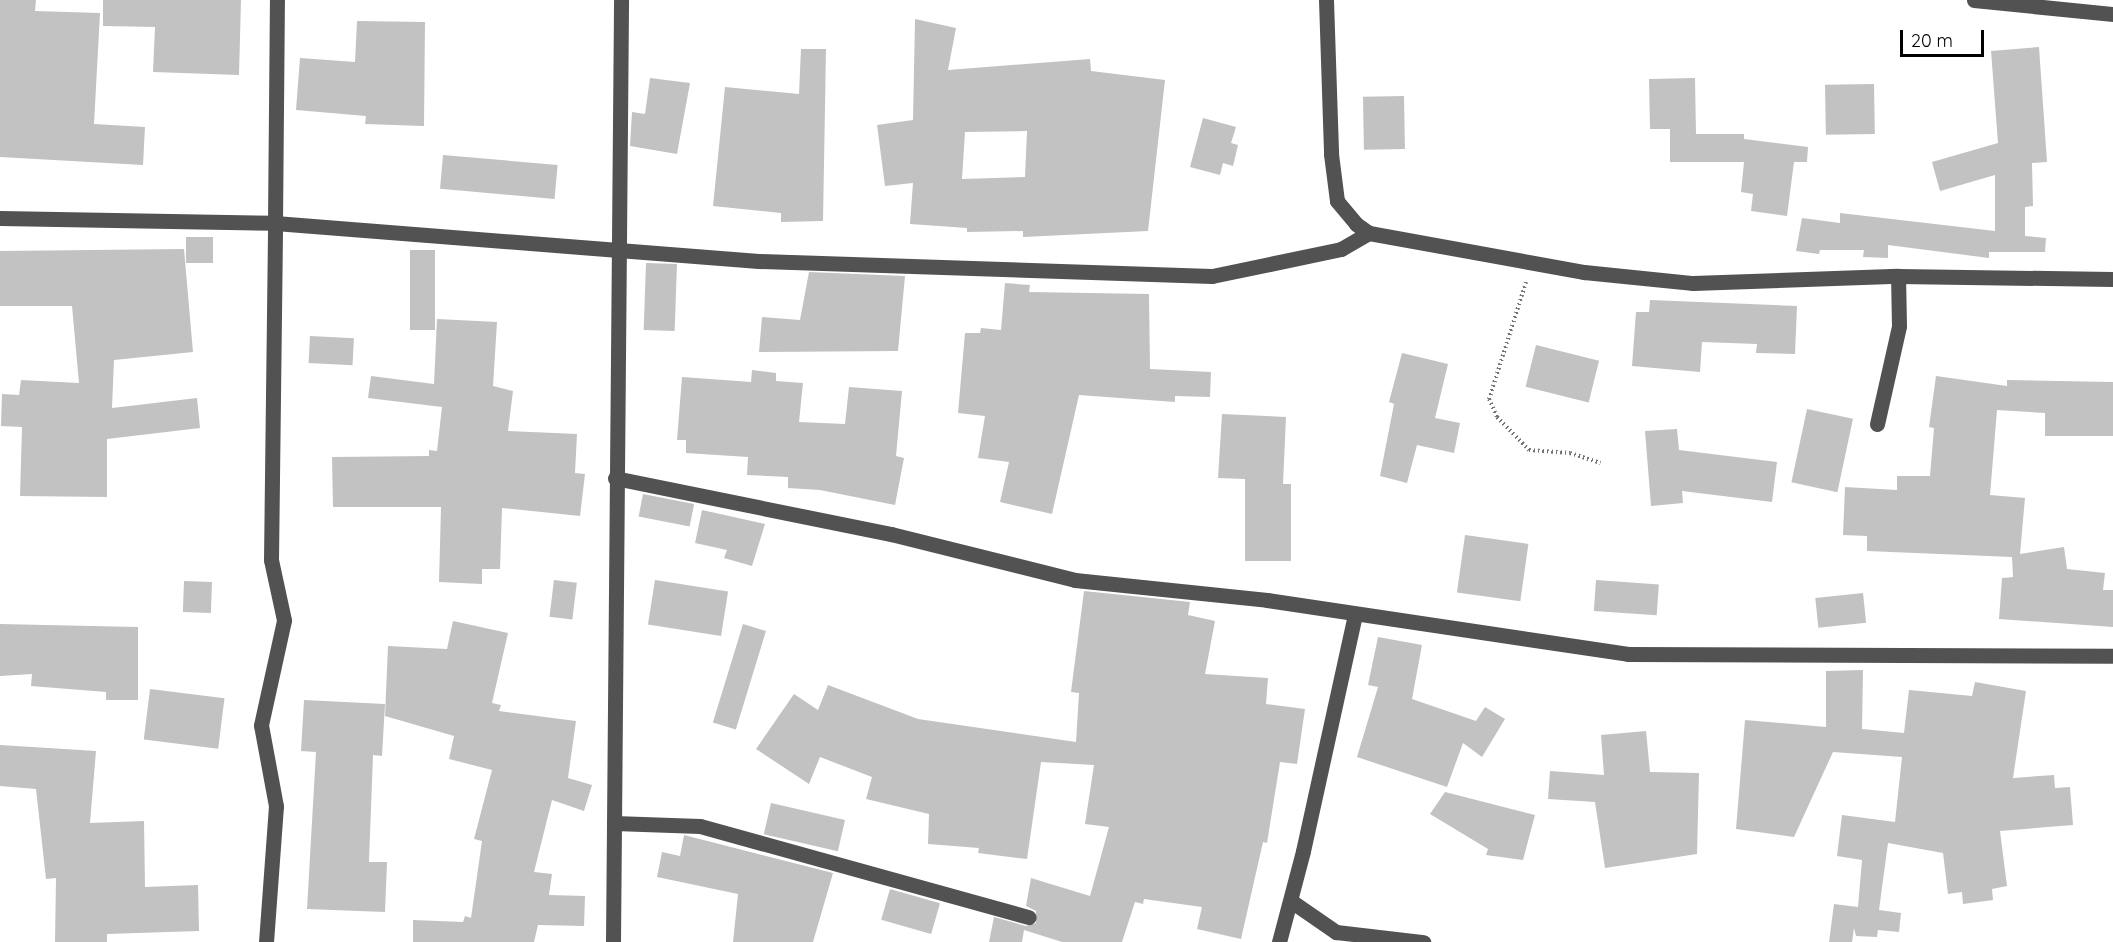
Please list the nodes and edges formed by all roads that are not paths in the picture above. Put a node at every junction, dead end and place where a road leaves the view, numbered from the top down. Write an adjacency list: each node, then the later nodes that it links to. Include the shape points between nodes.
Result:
1 (277, 0): 8 (street)
2 (621, 0): 10 (street)
3 (1326, 0): 9 (street, via 1331,154 1337,201)
4 (1974, 0): 5 (street)
5 (1999, 1): 6 (street)
6 (2113, 14)
7 (0, 218): 8 (street)
8 (275, 223): 10 (street); 20 (street, via 271,560 284,620 261,725 276,806)
9 (1368, 233): 10 (street, via 1341,249 1212,276 759,261); 11 (street, via 1529,263 1693,283)
10 (618, 249): 14 (street)
11 (1898, 276): 12 (street); 13 (street, via 1899,326)
12 (2113, 279)
13 (1877, 424)
14 (615, 478): 15 (street, via 891,534 1075,580 1267,600); 17 (street)
15 (1354, 615): 16 (street, via 1628,654); 18 (street)
16 (2113, 656)
17 (614, 823): 19 (street, via 700,825); 21 (street)
18 (1291, 901): 22 (street); 23 (street, via 1336,932)
19 (1029, 917)
20 (266, 942)
21 (613, 942)
22 (1278, 942)
23 (1423, 942)

